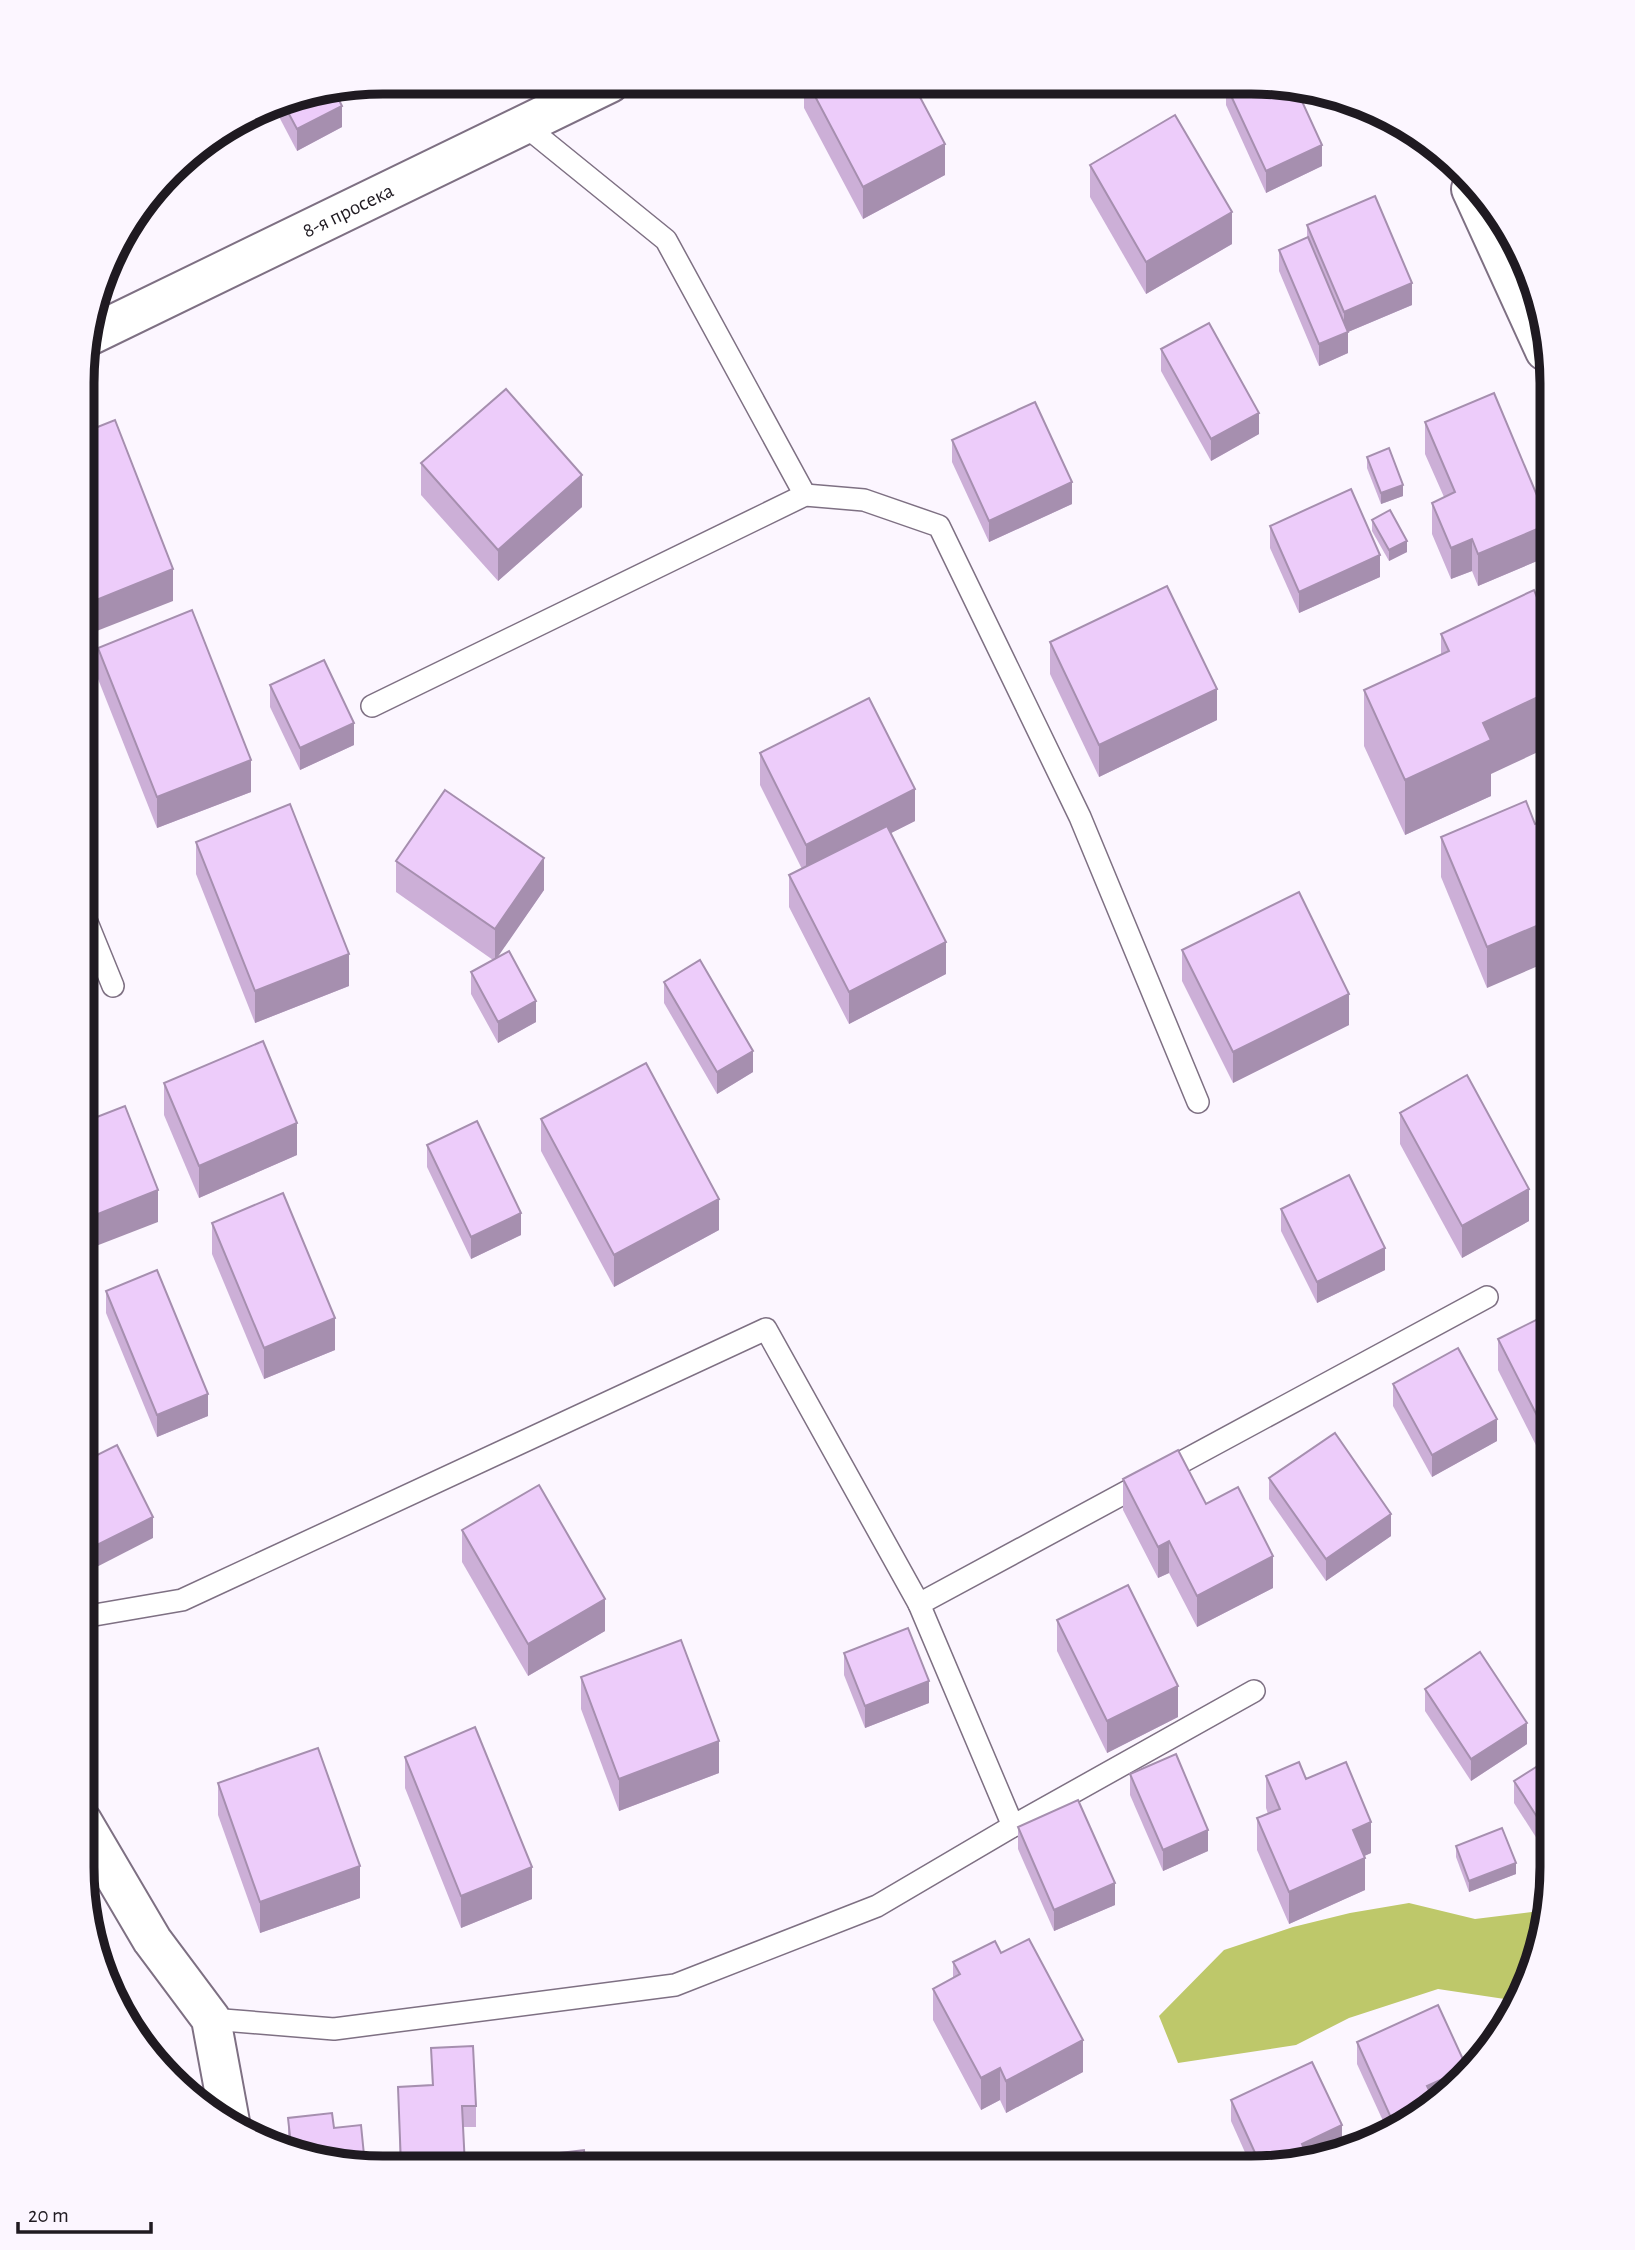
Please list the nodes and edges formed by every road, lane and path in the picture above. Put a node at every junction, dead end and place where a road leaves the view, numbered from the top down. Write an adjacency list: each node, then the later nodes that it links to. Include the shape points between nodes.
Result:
1 (587, 94): 2 (street, 8-я просека)
2 (523, 124): 5 (street, 8-я просека); 6 (lane, via 666,240)
3 (1478, 204): 4 (street)
4 (1536, 330)
5 (99, 331)
6 (805, 495): 7 (lane); 10 (lane, via 864,500 939,526 1080,817)
7 (372, 706)
8 (94, 939): 9 (lane)
9 (113, 986)
10 (1198, 1102)
11 (1487, 1297): 12 (lane)
12 (919, 1604): 13 (lane, via 766,1329 181,1601); 15 (lane)
13 (94, 1615)
14 (1254, 1691): 15 (lane)
15 (1013, 1826): 17 (lane, via 877,1906 675,1984 334,2029)
16 (94, 1841): 17 (street, via 152,1940)
17 (211, 2019): 18 (street)
18 (228, 2110)

